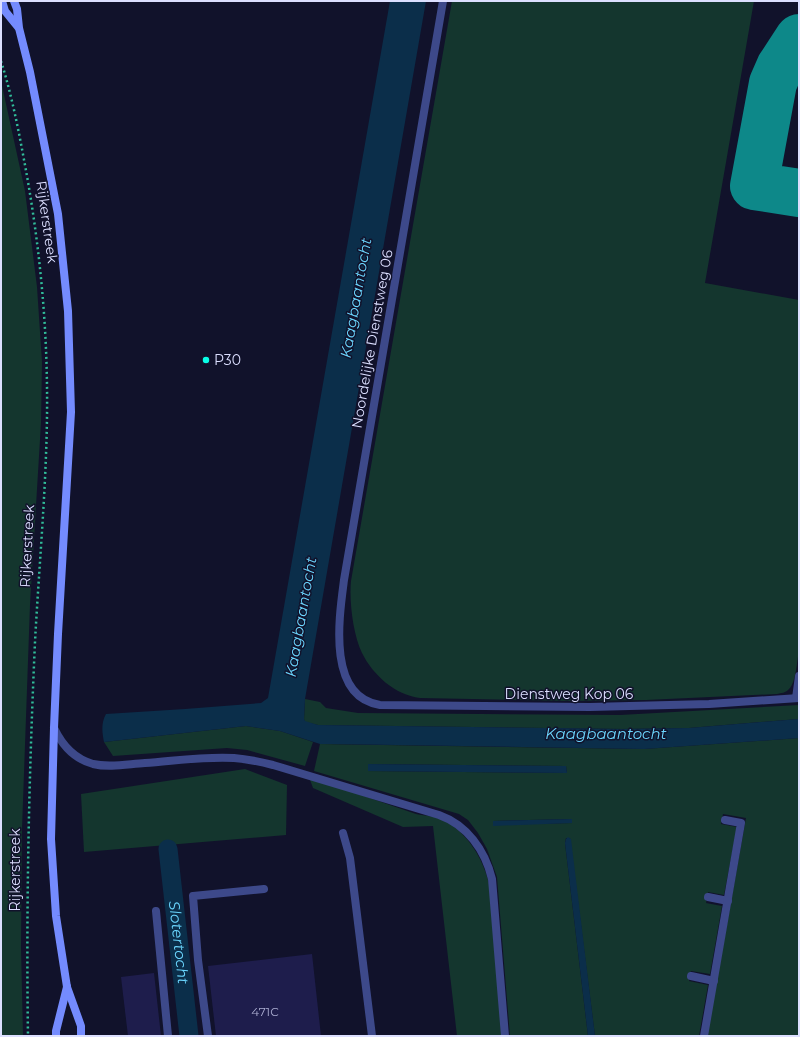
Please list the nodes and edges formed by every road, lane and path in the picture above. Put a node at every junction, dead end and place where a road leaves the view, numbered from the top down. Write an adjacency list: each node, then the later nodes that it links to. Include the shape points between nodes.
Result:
1 (2, 1): 4 (street, Rijkerstreek, via 5,11)
2 (14, 1): 4 (street, Rijkerstreek)
3 (443, 1): 7 (lane, Noordelijke Dienstweg 06, via 344,580 339,633 340,653)
4 (19, 28): 9 (street, Rijkerstreek, via 58,214 68,311 71,412)
5 (1, 61): 19 (path, Rijkerstreek, via 19,131 34,218 43,286 47,354 47,418 28,811)
6 (799, 676): 8 (lane)
7 (348, 682): 8 (lane, Dienstweg Kop 06, via 360,697 367,702 380,705 590,707 709,704)
8 (797, 698)
9 (54, 728): 18 (street, Rijkerstreek, via 52,855 56,916); 25 (lane, via 72,753 98,765 236,758 273,765 332,782 439,815 456,823 480,850 490,871 494,891)
10 (725, 820): 14 (lane, via 741,823)
11 (343, 833): 24 (lane, via 350,858)
12 (264, 889): 23 (lane, via 193,896)
13 (708, 897): 14 (lane)
14 (728, 901): 17 (lane)
15 (156, 910): 22 (lane)
16 (691, 976): 17 (lane)
17 (714, 981): 26 (lane)
18 (67, 987): 20 (street, Rijkerstreek); 21 (street, Rijkerstreek, via 81,1026)
19 (28, 1036)
20 (56, 1036)
21 (81, 1036)
22 (168, 1036)
23 (208, 1036)
24 (372, 1036)
25 (505, 1036)
26 (704, 1036)

